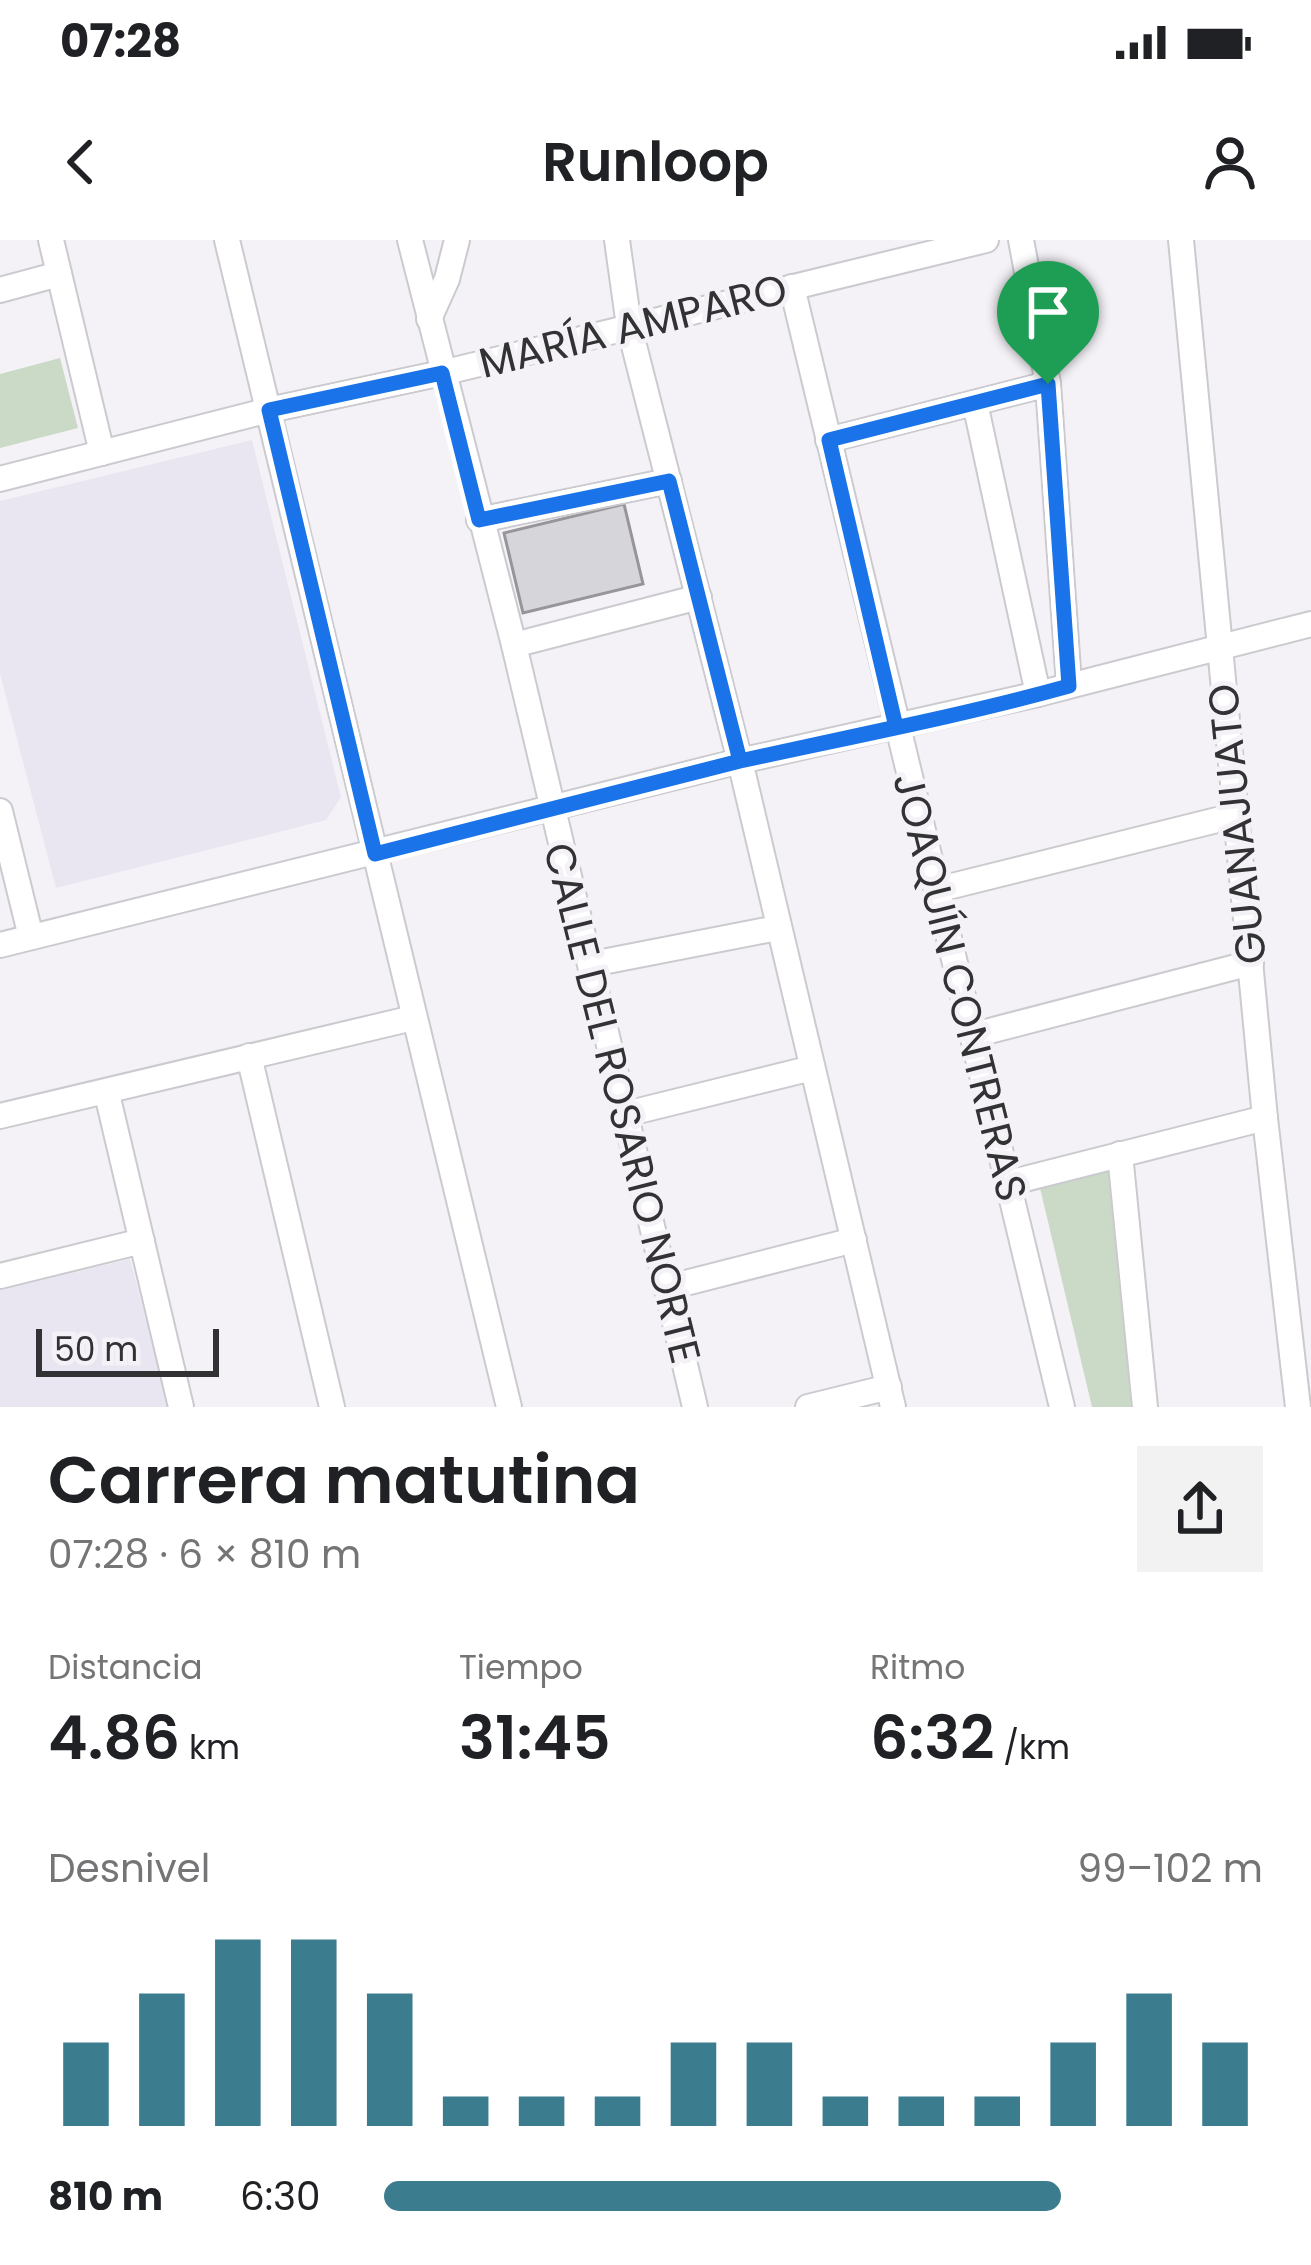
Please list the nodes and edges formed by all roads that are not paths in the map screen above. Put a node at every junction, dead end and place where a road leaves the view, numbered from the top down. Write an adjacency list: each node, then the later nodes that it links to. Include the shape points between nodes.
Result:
1 (51, 240): 9 (street)
2 (227, 240): 17 (street)
3 (410, 240): 12 (street, CALLE DEL ROSARIO NORTE)
4 (457, 240): 12 (street)
5 (617, 240): 13 (street)
6 (986, 240): 10 (street, MARÍA AMPARO)
7 (1021, 240): 15 (street)
8 (1181, 240): 26 (street, GUANAJUATO)
9 (59, 274): 11 (street); 19 (street)
10 (792, 287): 13 (street, MARÍA AMPARO); 18 (street, JOAQUÍN CONTRERAS)
11 (0, 290)
12 (429, 320): 14 (street, CALLE DEL ROSARIO NORTE)
13 (629, 326): 14 (street, MARÍA AMPARO); 21 (street)
14 (442, 373): 17 (street, MARÍA AMPARO); 22 (street, CALLE DEL ROSARIO NORTE)
15 (1048, 384): 16 (street); 27 (street)
16 (975, 403): 18 (street); 28 (street)
17 (269, 410): 19 (street, MARÍA AMPARO); 34 (street)
18 (829, 440): 29 (street, JOAQUÍN CONTRERAS)
19 (102, 453): 20 (street, MARÍA AMPARO)
20 (0, 479)
21 (669, 481): 22 (street); 23 (street)
22 (479, 520): 25 (street, CALLE DEL ROSARIO NORTE)
23 (699, 597): 25 (street); 30 (street)
24 (1311, 623): 26 (street)
25 (514, 645): 31 (street, CALLE DEL ROSARIO NORTE)
26 (1219, 649): 27 (street); 33 (street, GUANAJUATO)
27 (1069, 686): 28 (street)
28 (1038, 694): 29 (street)
29 (896, 727): 30 (street); 35 (street, JOAQUÍN CONTRERAS)
30 (740, 761): 31 (street); 36 (street)
31 (551, 811): 34 (street); 40 (street, CALLE DEL ROSARIO NORTE)
32 (0, 812): 37 (street)
33 (1237, 815): 35 (street); 39 (street, GUANAJUATO)
34 (375, 854): 37 (street); 41 (street)
35 (936, 890): 42 (street, JOAQUÍN CONTRERAS)
36 (777, 928): 40 (street); 44 (street)
37 (31, 937): 38 (street)
38 (0, 945)
39 (1251, 962): 42 (street); 48 (street, GUANAJUATO)
40 (592, 964): 46 (street, CALLE DEL ROSARIO NORTE)
41 (413, 1018): 43 (street); 58 (street)
42 (974, 1035): 50 (street, JOAQUÍN CONTRERAS)
43 (249, 1056): 45 (street); 57 (street)
44 (812, 1069): 46 (street); 51 (street)
45 (106, 1094): 47 (street); 52 (street)
46 (626, 1114): 54 (street, CALLE DEL ROSARIO NORTE)
47 (0, 1116)
48 (1265, 1118): 49 (street); 63 (street, GUANAJUATO)
49 (1120, 1154): 50 (street); 62 (street)
50 (1009, 1183): 61 (street, JOAQUÍN CONTRERAS)
51 (854, 1240): 54 (street); 55 (street)
52 (142, 1241): 53 (street); 56 (street)
53 (0, 1276)
54 (666, 1288): 59 (street, CALLE DEL ROSARIO NORTE)
55 (891, 1397): 60 (street)
56 (181, 1407)
57 (332, 1407)
58 (509, 1407)
59 (695, 1407)
60 (808, 1407)
61 (1062, 1407)
62 (1145, 1407)
63 (1298, 1407)

